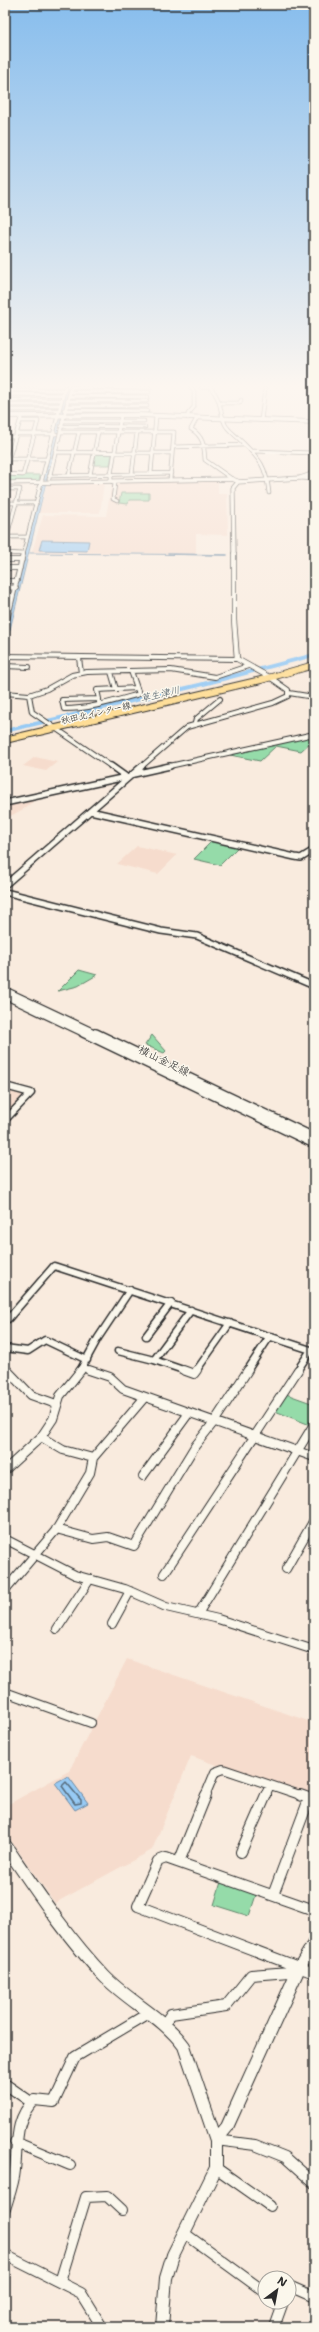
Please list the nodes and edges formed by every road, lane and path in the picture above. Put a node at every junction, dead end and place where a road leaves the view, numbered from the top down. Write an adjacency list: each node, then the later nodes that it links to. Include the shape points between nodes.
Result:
1 (18, 496): 7 (street)
2 (40, 496): 8 (street)
3 (113, 496): 5 (street, via 113,499)
4 (233, 496): 32 (street, via 234,620)
5 (117, 501)
6 (5, 503): 7 (street)
7 (16, 503): 8 (street); 10 (street)
8 (37, 503): 12 (street)
9 (5, 523): 10 (street)
10 (11, 523): 11 (street)
11 (7, 537): 12 (street); 13 (street)
12 (27, 537): 15 (street)
13 (5, 543)
14 (5, 555): 15 (street)
15 (23, 557): 16 (street); 18 (street)
16 (5, 560)
17 (5, 568): 18 (street)
18 (20, 568): 20 (street)
19 (5, 581): 20 (street)
20 (17, 581): 22 (street)
21 (5, 587): 22 (street)
22 (16, 588): 24 (street)
23 (5, 602): 24 (street)
24 (12, 602): 26 (street)
25 (5, 610): 26 (street)
26 (10, 610): 27 (street)
27 (7, 614): 28 (street)
28 (6, 624): 29 (street)
29 (5, 629)
30 (6, 656): 31 (street); 33 (street)
31 (79, 658): 32 (street); 39 (street)
32 (237, 659): 35 (street)
33 (5, 665): 36 (street)
34 (314, 665): 40 (main road, 秋田北インター線)
35 (249, 666): 37 (street, via 215,677 182,671); 40 (street)
36 (30, 667)
37 (131, 671): 38 (street); 41 (street)
38 (111, 672): 39 (street); 42 (street)
39 (81, 673): 45 (street)
40 (271, 678): 44 (street, via 284,685); 51 (main road, 秋田北インター線, via 212,695)
41 (137, 688): 42 (street); 49 (street, via 139,694)
42 (116, 689): 47 (street, via 97,690)
43 (5, 693): 45 (street)
44 (289, 693): 46 (street); 50 (street, via 288,696 273,703)
45 (28, 695): 51 (street, via 32,712)
46 (314, 697)
47 (100, 698): 49 (street); 49 (street, via 62,700 64,709 82,710)
48 (220, 699): 50 (street, via 196,719)
49 (99, 705)
50 (195, 724): 55 (street, via 187,727)
51 (57, 729): 53 (main road, 秋田北インター線); 54 (main road, 秋田北インター線); 55 (street)
52 (314, 734): 55 (street)
53 (5, 740)
54 (5, 743)
55 (128, 775): 56 (street); 57 (street)
56 (5, 803)
57 (90, 811): 58 (street, via 295,857 301,858); 59 (street)
58 (314, 850)
59 (5, 885)
60 (5, 892): 61 (street, via 161,931 197,936)
61 (314, 986)
62 (5, 990): 66 (street, 横山金足線)
63 (5, 996): 67 (street, 横山金足線)
64 (5, 1086): 65 (street, via 31,1093)
65 (5, 1120)
66 (314, 1137)
67 (314, 1144)
68 (130, 1290): 69 (street); 71 (street, via 54,1266 8,1319); 78 (street)
69 (171, 1303): 70 (street); 73 (street)
70 (191, 1310): 72 (street); 79 (street)
71 (5, 1319)
72 (230, 1323): 74 (street); 79 (street, via 194,1374)
73 (146, 1336)
74 (270, 1336): 77 (street); 85 (street)
75 (5, 1348): 78 (street, via 28,1351 45,1340)
76 (118, 1350): 79 (street)
77 (312, 1350): 87 (street)
78 (87, 1360): 81 (street)
79 (154, 1360)
80 (5, 1368): 83 (street, via 31,1395)
81 (83, 1368): 82 (street, via 110,1377 123,1389); 83 (street)
82 (145, 1397): 84 (street); 91 (street)
83 (56, 1404): 88 (street, via 52,1419)
84 (189, 1413): 85 (street); 93 (street)
85 (214, 1422): 87 (street); 95 (street, via 195,1446 134,1546 108,1538 93,1539)
86 (314, 1424): 89 (street)
87 (256, 1436): 89 (street); 99 (street)
88 (42, 1437): 91 (street, via 63,1450); 92 (street)
89 (298, 1451): 90 (street); 103 (street)
90 (314, 1457)
91 (93, 1458): 95 (street, via 94,1464 90,1474)
92 (5, 1470)
93 (142, 1476)
94 (314, 1520): 98 (street)
95 (56, 1529): 97 (street)
96 (5, 1539): 97 (street)
97 (35, 1555): 100 (street, via 75,1575); 101 (street)
98 (286, 1569)
99 (164, 1574)
100 (90, 1579): 102 (street); 105 (street)
101 (5, 1590)
102 (130, 1591): 103 (street, via 166,1607); 104 (street)
103 (198, 1614): 106 (street)
104 (112, 1624)
105 (57, 1629)
106 (314, 1650)
107 (5, 1692): 108 (street)
108 (91, 1724)
109 (270, 1785): 110 (street); 112 (street); 113 (street, via 223,1769 216,1772)
110 (312, 1799): 114 (street)
111 (5, 1845): 119 (street, via 55,1918 122,1993)
112 (241, 1852)
113 (179, 1862): 114 (street); 117 (street, via 166,1858 158,1861 138,1906)
114 (273, 1895): 115 (street)
115 (314, 1910)
116 (314, 1943): 117 (street)
117 (298, 1971): 118 (street); 120 (street, via 250,1976 226,2006 171,2014); 123 (street, via 227,2127)
118 (314, 1973)
119 (149, 2014): 120 (street); 122 (street, via 75,2057 54,2102)
120 (165, 2023): 123 (street, via 184,2046)
121 (5, 2084): 122 (street)
122 (31, 2102): 124 (street, via 24,2108)
123 (216, 2140): 126 (street); 127 (street, via 255,2145 285,2157)
124 (15, 2142): 125 (street); 129 (street, via 15,2172)
125 (70, 2165)
126 (216, 2168): 128 (street); 131 (street)
127 (314, 2183)
128 (270, 2206)
129 (5, 2209)
130 (122, 2210): 133 (street, via 107,2196 86,2197)
131 (184, 2233): 134 (street); 139 (street, via 173,2255 166,2278)
132 (5, 2255): 133 (street)
133 (60, 2282): 138 (street, via 81,2292)
134 (257, 2286)
135 (297, 2290): 136 (street)
136 (314, 2297)
137 (279, 2310): 140 (street)
138 (102, 2327)
139 (162, 2327)
140 (274, 2327)

